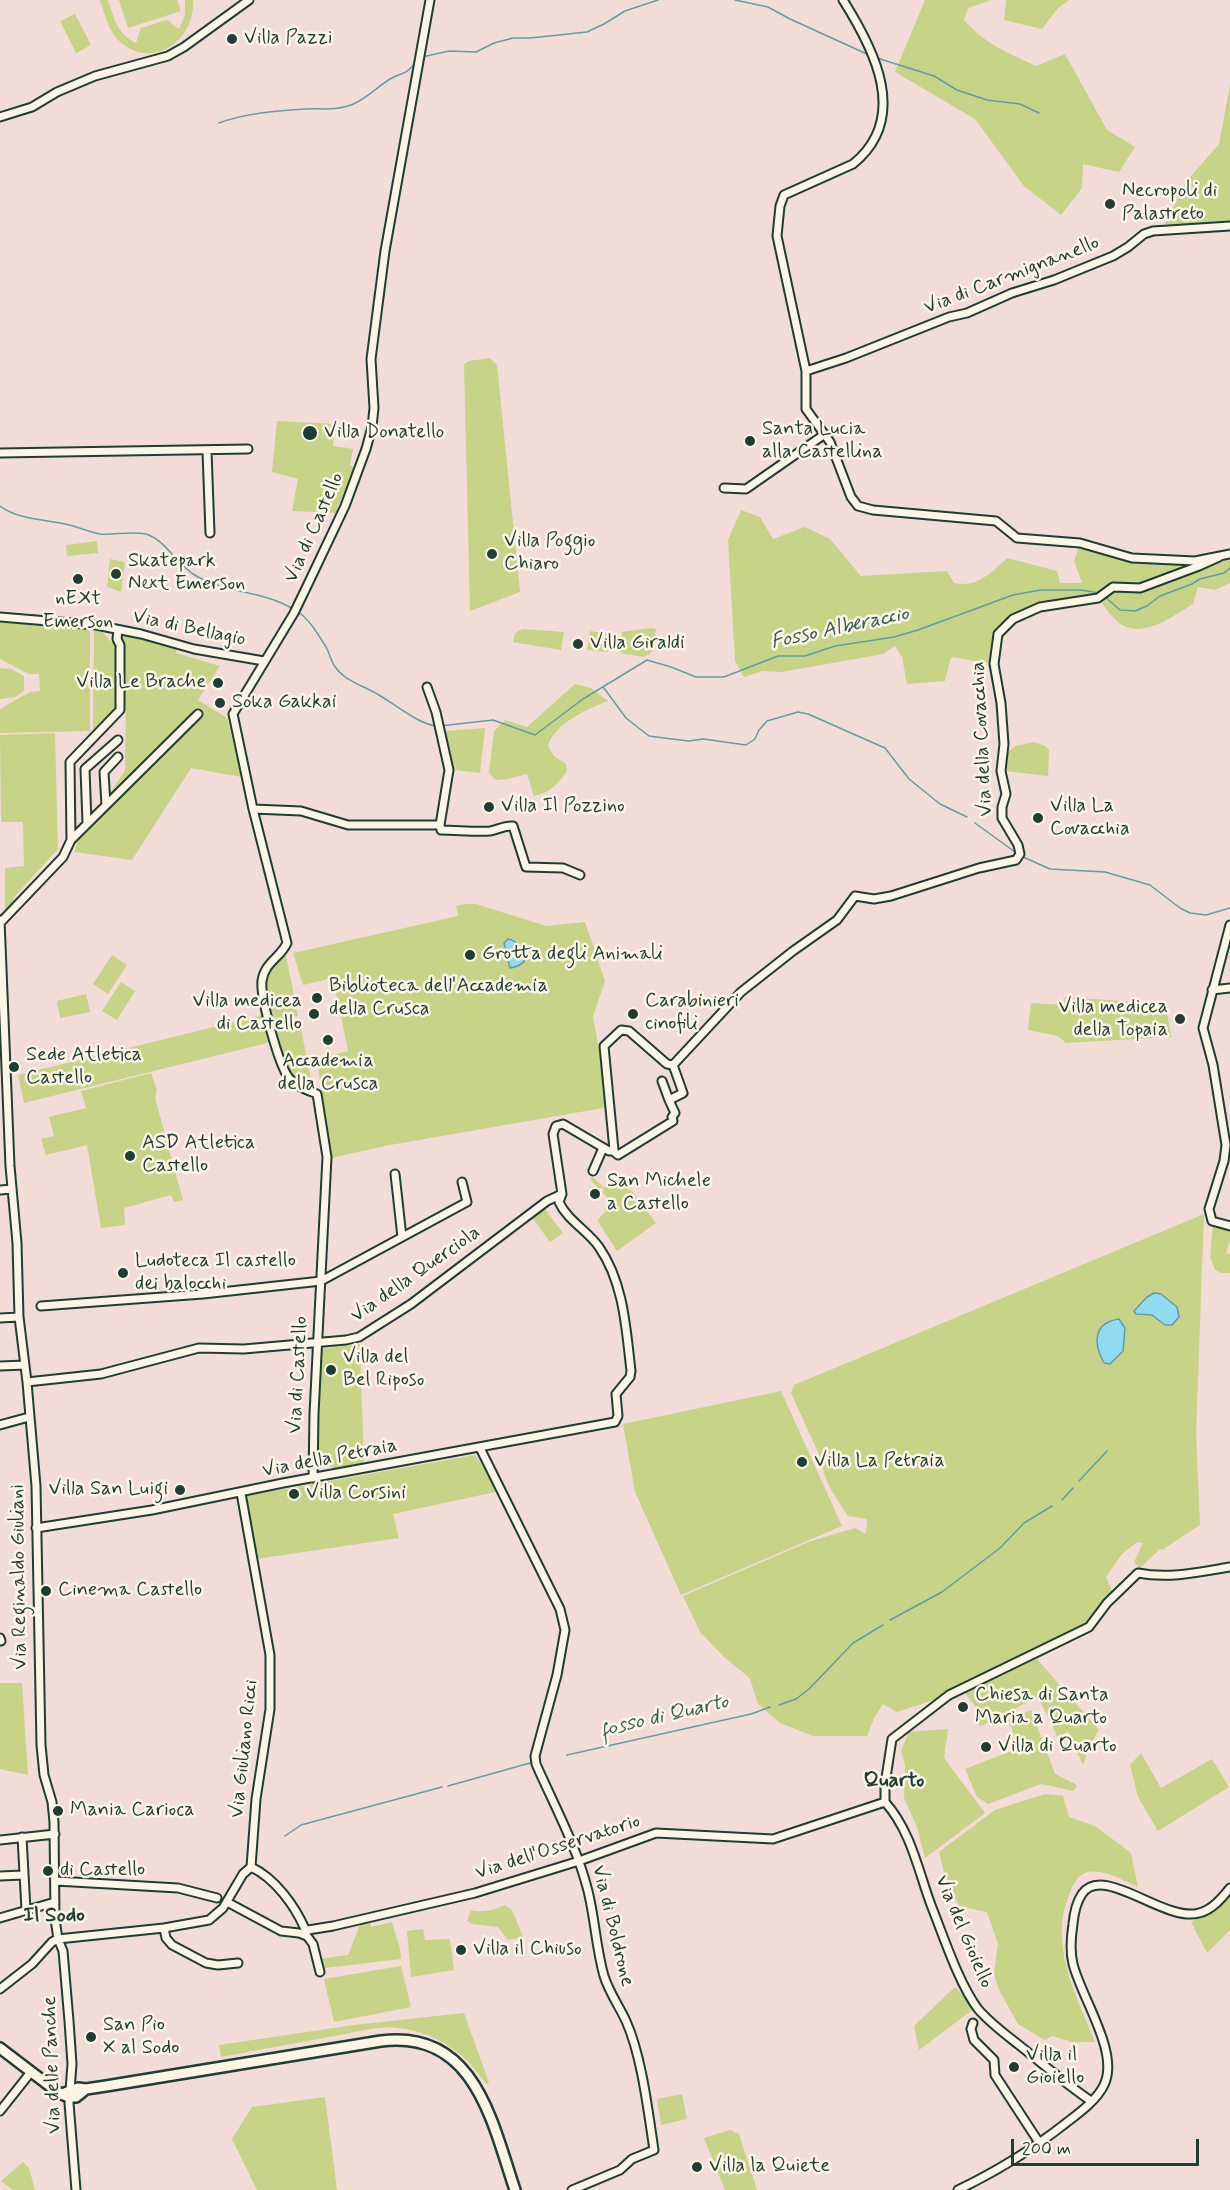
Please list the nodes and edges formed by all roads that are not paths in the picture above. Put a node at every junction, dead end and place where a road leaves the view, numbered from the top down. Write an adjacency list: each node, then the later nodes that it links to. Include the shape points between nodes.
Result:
1 (249, 0): 4 (street, via 168,56 95,76 32,107)
2 (430, 0): 17 (street, Via di Castello, via 385,251 371,359 372,427 345,506 295,610)
3 (843, 0): 6 (street, via 877,61 884,93 882,115 876,136 854,164 788,192 781,200 777,236)
4 (1, 116)
5 (1230, 226): 6 (street, Via di Carmignanello, via 1144,234 1113,256 1054,280)
6 (806, 371): 7 (street, via 806,408)
7 (825, 434): 11 (street, via 746,489); 14 (street, via 851,497 866,509 996,521 1017,538 1080,543 1132,558 1184,561)
8 (248, 450): 9 (street)
9 (207, 451): 10 (street); 12 (street)
10 (0, 453)
11 (724, 488)
12 (210, 533)
13 (1230, 554): 14 (street)
14 (1219, 557): 32 (street, Via della Covacchia, via 1140,588 1113,587 1103,595 1040,607 1013,619 998,633 994,664 1004,744 1001,771 1006,794 1002,818 1018,845 1020,854 1016,860 970,870 891,896 855,896 837,920 741,992)
15 (0, 617): 16 (street, Via di Bellagio)
16 (118, 630): 17 (street, Via di Bellagio); 26 (street, via 120,710 70,762)
17 (264, 661): 23 (street, Via di Castello, via 233,714)
18 (427, 687): 25 (street, via 449,775)
19 (198, 714): 22 (street)
20 (118, 740): 24 (street, via 85,769)
21 (118, 757): 22 (street, via 104,772)
22 (106, 805): 24 (street)
23 (254, 809): 25 (street, via 301,811 348,825); 46 (street, Via di Castello, via 287,943 264,972 262,994 283,1070 297,1085 317,1094 327,1157)
24 (87, 823): 26 (street)
25 (440, 825): 27 (street, via 441,830 458,831 494,831 513,826 526,867 563,868)
26 (71, 840): 28 (street, via 63,857)
27 (580, 875)
28 (0, 922): 34 (street, Via Reginaldo Giuliani)
29 (1230, 925): 31 (street)
30 (1230, 988): 31 (street)
31 (1212, 990): 44 (street, via 1203,1028 1226,1145 1209,1215 1212,1221)
32 (673, 1065): 35 (street, via 683,1094); 37 (street, via 629,1031 621,1030 604,1046)
33 (662, 1081): 35 (street)
34 (4, 1096): 41 (street, Via Reginaldo Giuliani)
35 (669, 1100): 37 (street, via 675,1113 673,1121 628,1151 618,1155)
36 (603, 1148): 37 (street); 38 (street); 43 (street, via 563,1124 556,1126 553,1134)
37 (613, 1151)
38 (593, 1171)
39 (394, 1174): 45 (street)
40 (462, 1182): 45 (street, via 467,1202)
41 (12, 1189): 42 (street); 48 (street, Via Reginaldo Giuliani)
42 (0, 1190)
43 (562, 1194): 50 (street, Via della Querciola, via 539,1207 411,1304 358,1337); 56 (street, Via della Petraia, via 561,1206 599,1247 612,1274 623,1305 630,1377 616,1394 618,1412 612,1424)
44 (1230, 1226)
45 (402, 1237): 46 (street)
46 (321, 1281): 47 (street); 50 (street, Via di Castello)
47 (42, 1306)
48 (19, 1317): 49 (street); 51 (street, Via Reginaldo Giuliani)
49 (0, 1318)
50 (317, 1342): 53 (street, Via della Querciola, via 244,1349 200,1348 101,1374); 57 (street, Via di Castello)
51 (25, 1365): 52 (street); 53 (street, Via Reginaldo Giuliani)
52 (0, 1366)
53 (27, 1382): 54 (street, Via Reginaldo Giuliani)
54 (29, 1417): 55 (street); 59 (street, Via Reginaldo Giuliani)
55 (0, 1425)
56 (480, 1448): 57 (street, Via della Petraia); 65 (street, Via di Boldrone, via 560,1609 565,1630 535,1756)
57 (313, 1478): 58 (street, Via della Petraia)
58 (241, 1493): 59 (street, Via della Petraia); 66 (street, Via Giuliano Ricci, via 270,1655 270,1709 256,1799)
59 (36, 1528): 62 (street, Via Reginaldo Giuliani, via 41,1745)
60 (1230, 1567): 61 (street, via 1173,1575 1138,1573 1089,1627 949,1695 892,1739)
61 (885, 1802): 65 (street, Via dell'Osservatorio, via 773,1839 656,1833); 85 (street, Via del Gioiello, via 911,1843 944,1939 978,2009)
62 (55, 1834): 63 (street); 69 (street, Via Reginaldo Giuliani)
63 (22, 1837): 64 (street); 67 (street)
64 (0, 1840)
65 (579, 1861): 66 (street, Via dell'Osservatorio, via 475,1893 308,1930 291,1903); 90 (street, Via di Boldrone, via 605,1978 626,2022 642,2079 654,2150 632,2159 620,2170)
66 (251, 1867): 73 (street)
67 (23, 1875): 68 (street); 74 (street)
68 (0, 1876)
69 (56, 1881): 71 (street, via 178,1888); 72 (street, Via Reginaldo Giuliani)
70 (1230, 1888): 85 (street, via 1219,1902 1200,1913 1183,1915 1117,1887 1088,1886 1081,1895 1074,1910 1071,1935 1073,1962 1107,2055 1108,2075)
71 (217, 1898)
72 (55, 1902): 74 (street); 77 (street, Via Reginaldo Giuliani)
73 (227, 1902): 76 (street, via 212,1919); 79 (street, via 281,1931 307,1936)
74 (26, 1910): 75 (street)
75 (0, 1918)
76 (164, 1928): 77 (street); 78 (street, via 172,1945 206,1963)
77 (58, 1939): 80 (street); 84 (street, Via delle Panche, via 63,1951 72,2064)
78 (238, 1963)
79 (320, 1972)
80 (0, 1989)
81 (973, 2023): 87 (street, via 974,2040 993,2061 995,2074)
82 (0, 2048): 83 (main road)
83 (31, 2072): 84 (main road); 86 (street)
84 (67, 2095): 88 (street, Via delle Panche); 89 (main road, via 76,2097 86,2089 381,2041 413,2042 443,2053 474,2082 486,2104)
85 (1091, 2101): 87 (street)
86 (0, 2111)
87 (1040, 2144): 91 (street)
88 (76, 2190)
89 (515, 2190)
90 (572, 2190)
91 (958, 2190)

